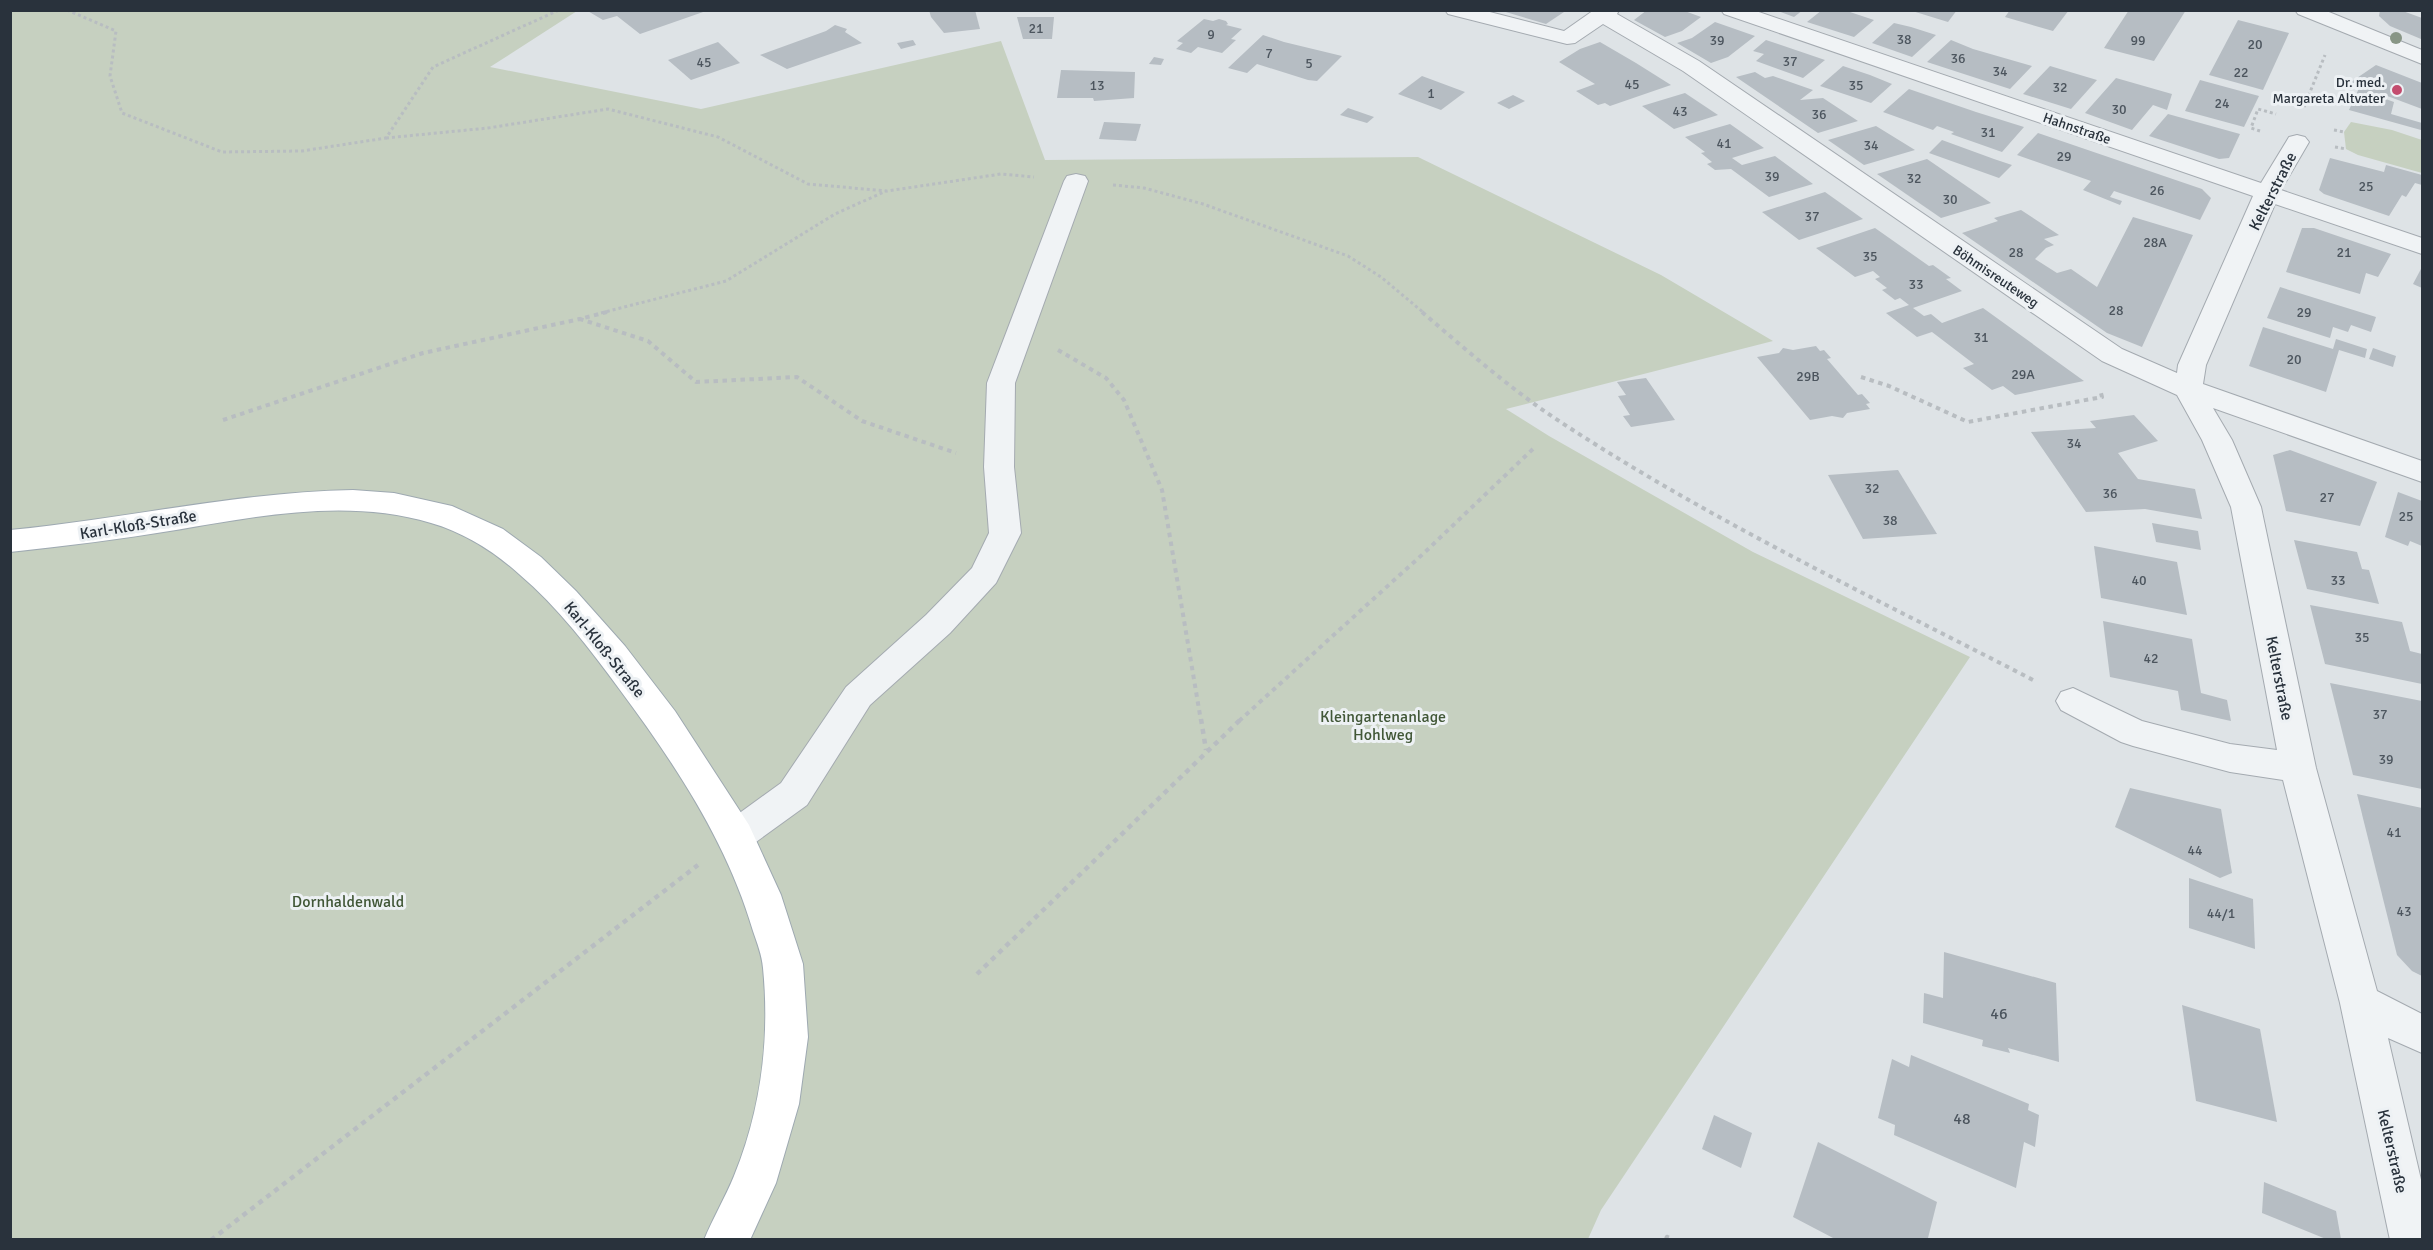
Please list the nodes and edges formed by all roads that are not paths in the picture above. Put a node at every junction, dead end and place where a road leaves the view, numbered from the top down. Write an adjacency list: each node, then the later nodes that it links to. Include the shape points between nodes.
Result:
1 (1455, 10): 4 (street, via 1567,38)
2 (1731, 10): 9 (street, Hahnstraße)
3 (2305, 10): 5 (street)
4 (1606, 13): 11 (street, Böhmisreuteweg, via 1691,66 2112,355)
5 (2341, 17): 6 (street)
6 (2422, 58)
7 (2297, 142): 9 (street, Kelterstraße)
8 (1076, 181): 16 (street, via 1001,383 999,467 1005,533 986,575 858,696 794,794)
9 (2267, 193): 10 (street, Hahnstraße); 11 (street, Kelterstraße, via 2192,364)
10 (2422, 246)
11 (2188, 389): 12 (street, Böhmisreuteweg); 15 (street, Kelterstraße, via 2217,440 2246,507)
12 (2422, 472)
13 (10, 541): 16 (main road, Karl-Kloß-Straße, via 304,501 353,500 441,514 492,537 530,565 565,599 663,721)
14 (2073, 701): 15 (street, via 2133,732 2230,758)
15 (2298, 768): 17 (street, Kelterstraße)
16 (736, 836): 19 (main road, Karl-Kloß-Straße, via 762,895 783,964 787,1037 777,1104 754,1183)
17 (2360, 1004): 18 (street); 20 (street, Kelterstraße)
18 (2422, 1034)
19 (726, 1239)
20 (2413, 1239)

